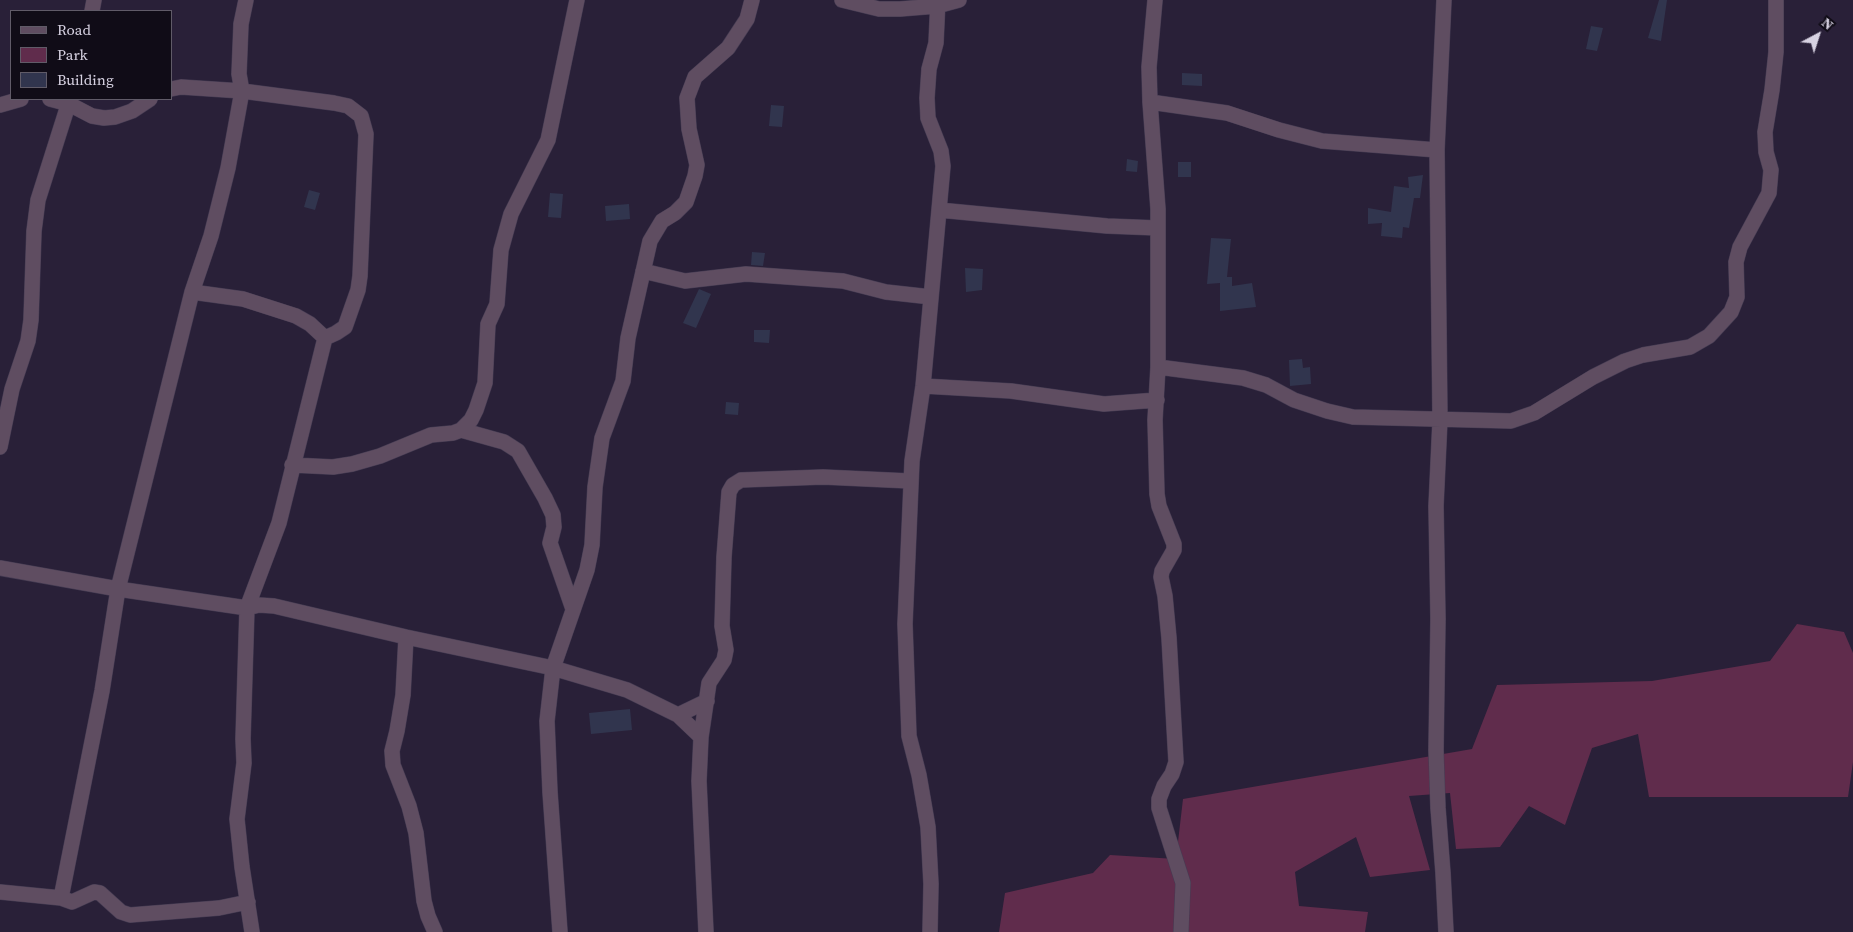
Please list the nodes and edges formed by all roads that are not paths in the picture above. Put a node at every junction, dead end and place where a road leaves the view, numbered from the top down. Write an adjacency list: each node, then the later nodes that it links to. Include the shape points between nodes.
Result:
1 (246, 0): 11 (street, via 239,74)
2 (577, 0): 28 (street, via 548,140 511,214 501,250 497,304 488,324 485,383 471,420)
3 (752, 0): 20 (street, via 747,19 728,48 695,77 687,98 689,129 697,165 695,176 686,202 662,221 650,240)
4 (842, 0): 9 (street, via 879,9)
5 (959, 0): 9 (street)
6 (1155, 0): 15 (street)
7 (1444, 0): 17 (street)
8 (1776, 0): 27 (street, via 1776,52 1765,132 1771,181 1769,193 1740,247 1736,262 1737,297 1731,312 1709,336 1690,347 1625,361 1534,413 1511,421)
9 (937, 3): 18 (street, via 936,43 929,69 928,118 941,151 943,166)
10 (172, 89): 11 (street)
11 (242, 91): 21 (street, via 228,168 211,236); 23 (street, via 334,103 348,106 361,116 366,134 359,283 345,326)
12 (18, 100): 16 (street)
13 (148, 100): 14 (street, via 132,111 104,118 92,116)
14 (69, 101): 29 (street, via 38,200 29,334 12,389)
15 (1150, 102): 17 (street, via 1227,113 1322,140); 19 (street)
16 (0, 105)
17 (1436, 150): 27 (street)
18 (939, 210): 19 (street); 22 (street)
19 (1158, 228): 24 (street)
20 (644, 271): 22 (street, via 685,281 746,274 843,281 886,292); 35 (street, via 628,338 623,382 602,438 595,486 592,545)
21 (192, 292): 23 (street, via 243,299 296,316); 33 (street)
22 (931, 297): 25 (street)
23 (325, 338): 30 (street)
24 (1158, 367): 26 (street); 27 (street, via 1242,378 1294,400 1353,417)
25 (923, 386): 26 (street, via 1011,391 1104,404); 31 (street)
26 (1157, 400): 49 (street, via 1157,494 1174,544 1161,577 1170,638 1176,762 1158,808 1183,883)
27 (1440, 420): 50 (street, via 1436,506 1436,750)
28 (461, 430): 30 (street, via 431,435 352,464 333,467); 35 (street, via 504,442 518,451 553,515 550,543)
29 (0, 447)
30 (292, 465): 34 (street, via 278,523)
31 (910, 481): 38 (street, via 786,478 741,480 733,485 729,492 724,557 722,626 726,650 724,660 709,683); 48 (street, via 905,624 909,736 928,827)
32 (0, 568): 33 (street)
33 (118, 589): 34 (street); 42 (street, via 99,709)
34 (247, 608): 36 (street, via 274,606); 43 (street, via 244,763 238,819)
35 (573, 609): 37 (street)
36 (406, 637): 37 (street); 45 (street, via 403,695 392,751 393,764 409,806 424,901)
37 (553, 668): 39 (street, via 627,690); 46 (street, via 547,721)
38 (707, 702): 39 (street); 40 (street)
39 (678, 716): 40 (street)
40 (701, 737): 47 (street, via 699,781)
41 (0, 892): 42 (street)
42 (61, 898): 43 (street, via 72,902 94,892 100,893 121,912 130,915 218,908)
43 (248, 902): 44 (street)
44 (252, 932)
45 (435, 932)
46 (560, 932)
47 (706, 932)
48 (930, 932)
49 (1181, 932)
50 (1446, 932)

